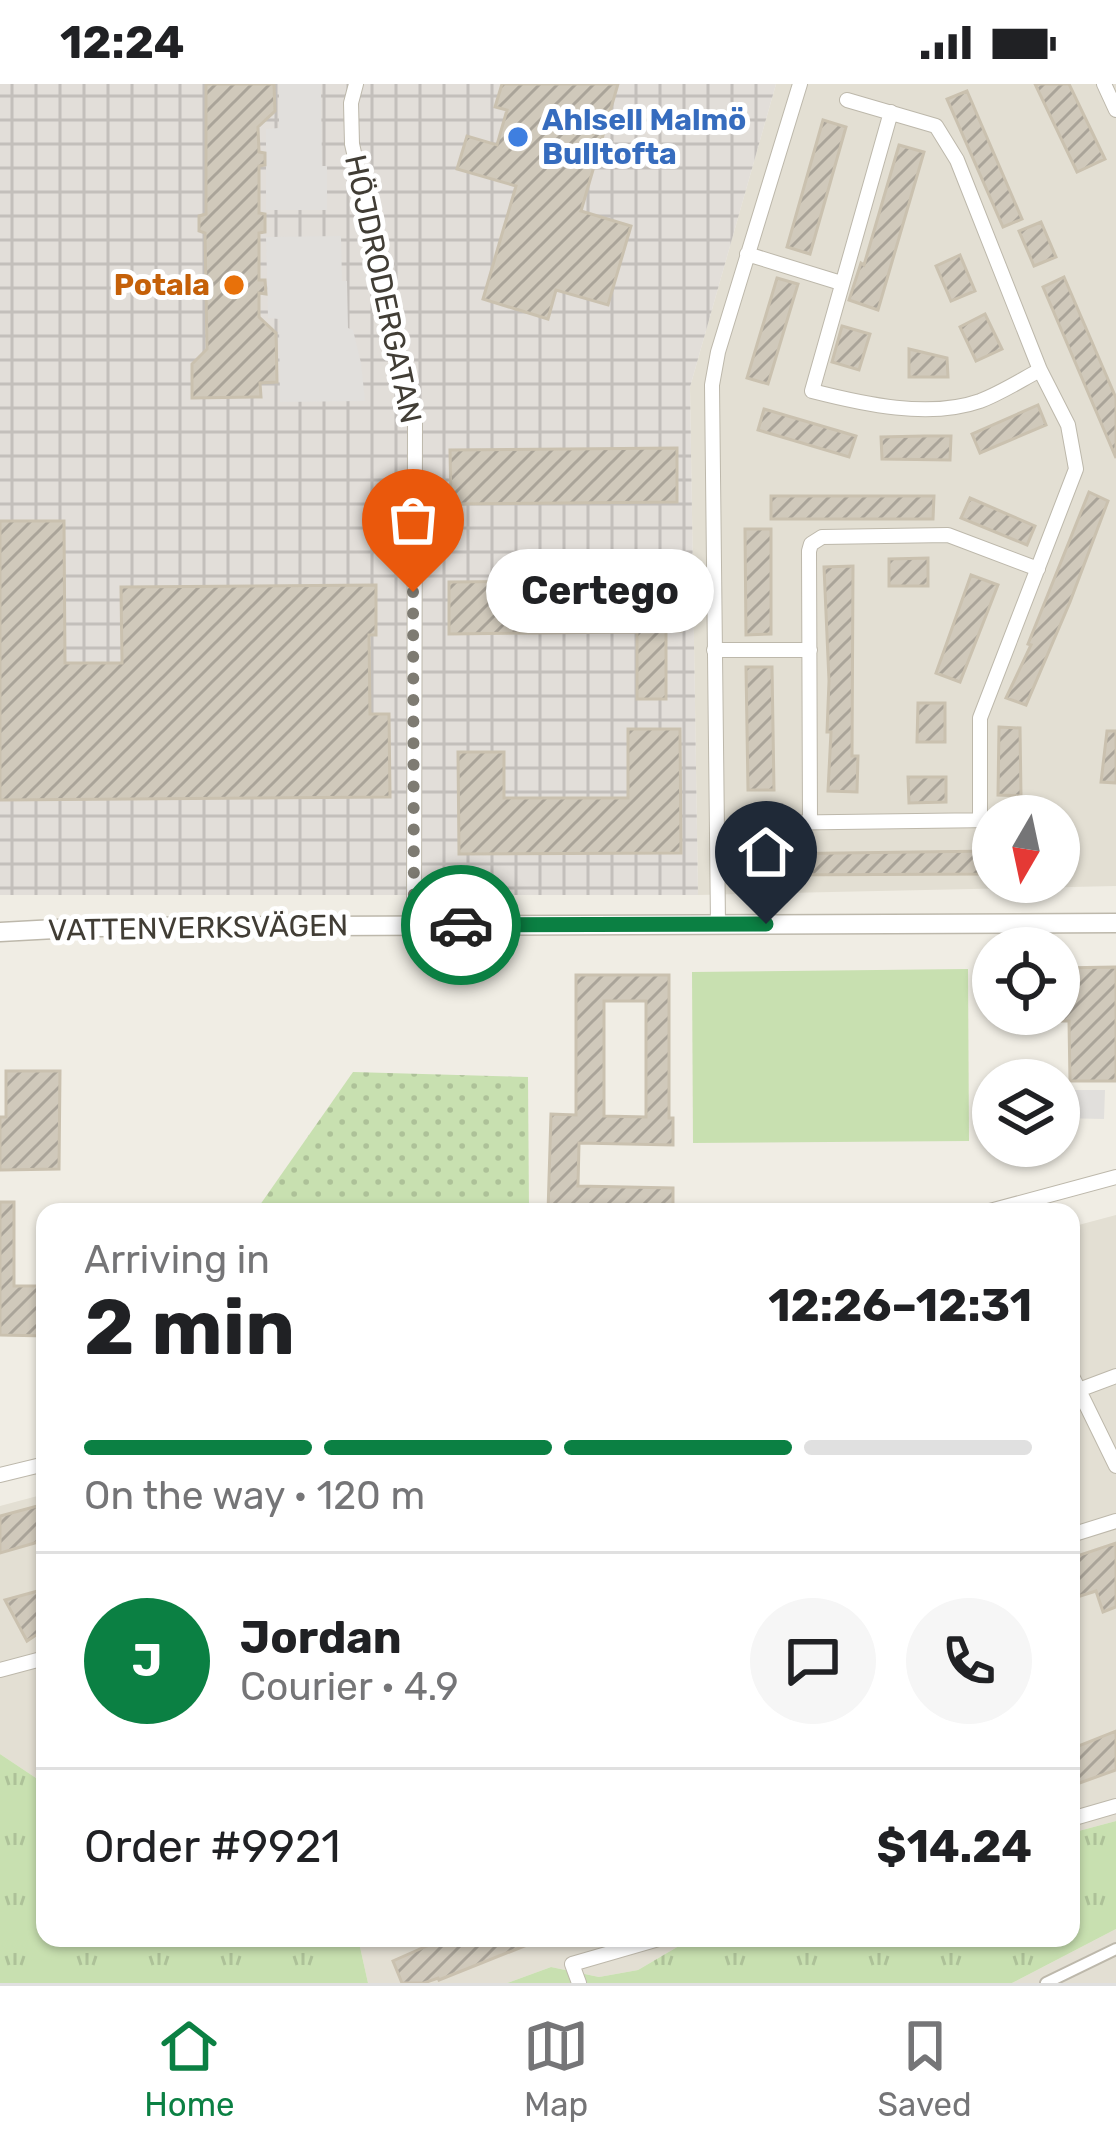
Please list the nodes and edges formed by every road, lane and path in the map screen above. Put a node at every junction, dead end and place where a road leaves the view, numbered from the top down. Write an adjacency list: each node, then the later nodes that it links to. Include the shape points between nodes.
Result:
1 (356, 84): 19 (street, HÖJDRODERGATAN, via 352,144 415,422)
2 (800, 84): 7 (street)
3 (1104, 84): 5 (street)
4 (847, 100): 6 (street)
5 (1116, 110)
6 (891, 112): 8 (street); 9 (street, via 936,126 956,160)
7 (747, 254): 8 (street); 11 (street, via 712,385)
8 (841, 283): 9 (street, via 812,392 934,408 979,401)
9 (1040, 370): 10 (street, via 1068,425 1076,469)
10 (1038, 569): 12 (street, via 948,535 822,537 808,551); 13 (street, via 980,718)
11 (714, 650): 12 (street); 18 (street)
12 (809, 650): 16 (street)
13 (985, 795)
14 (972, 820): 16 (street)
15 (760, 823): 16 (street)
16 (810, 823)
17 (1116, 922): 18 (street, VATTENVERKSVÄGEN)
18 (718, 924): 19 (street, VATTENVERKSVÄGEN)
19 (414, 926): 20 (street, VATTENVERKSVÄGEN)
20 (0, 932)
21 (1116, 1177): 22 (street)
22 (1020, 1203)
23 (1116, 1376): 24 (street)
24 (1080, 1390)
25 (1080, 1401): 27 (street)
26 (36, 1466): 28 (street)
27 (1116, 1466)
28 (0, 1475)
29 (1116, 1521): 30 (street)
30 (1080, 1532)
31 (36, 1660): 32 (street)
32 (0, 1670)
33 (1116, 1806): 34 (street)
34 (1080, 1816)
35 (604, 1947): 38 (street)
36 (631, 1947): 38 (street)
37 (1116, 1949): 40 (street)
38 (607, 1954): 39 (street, via 572,1964)
39 (579, 1983)
40 (1046, 1983)

